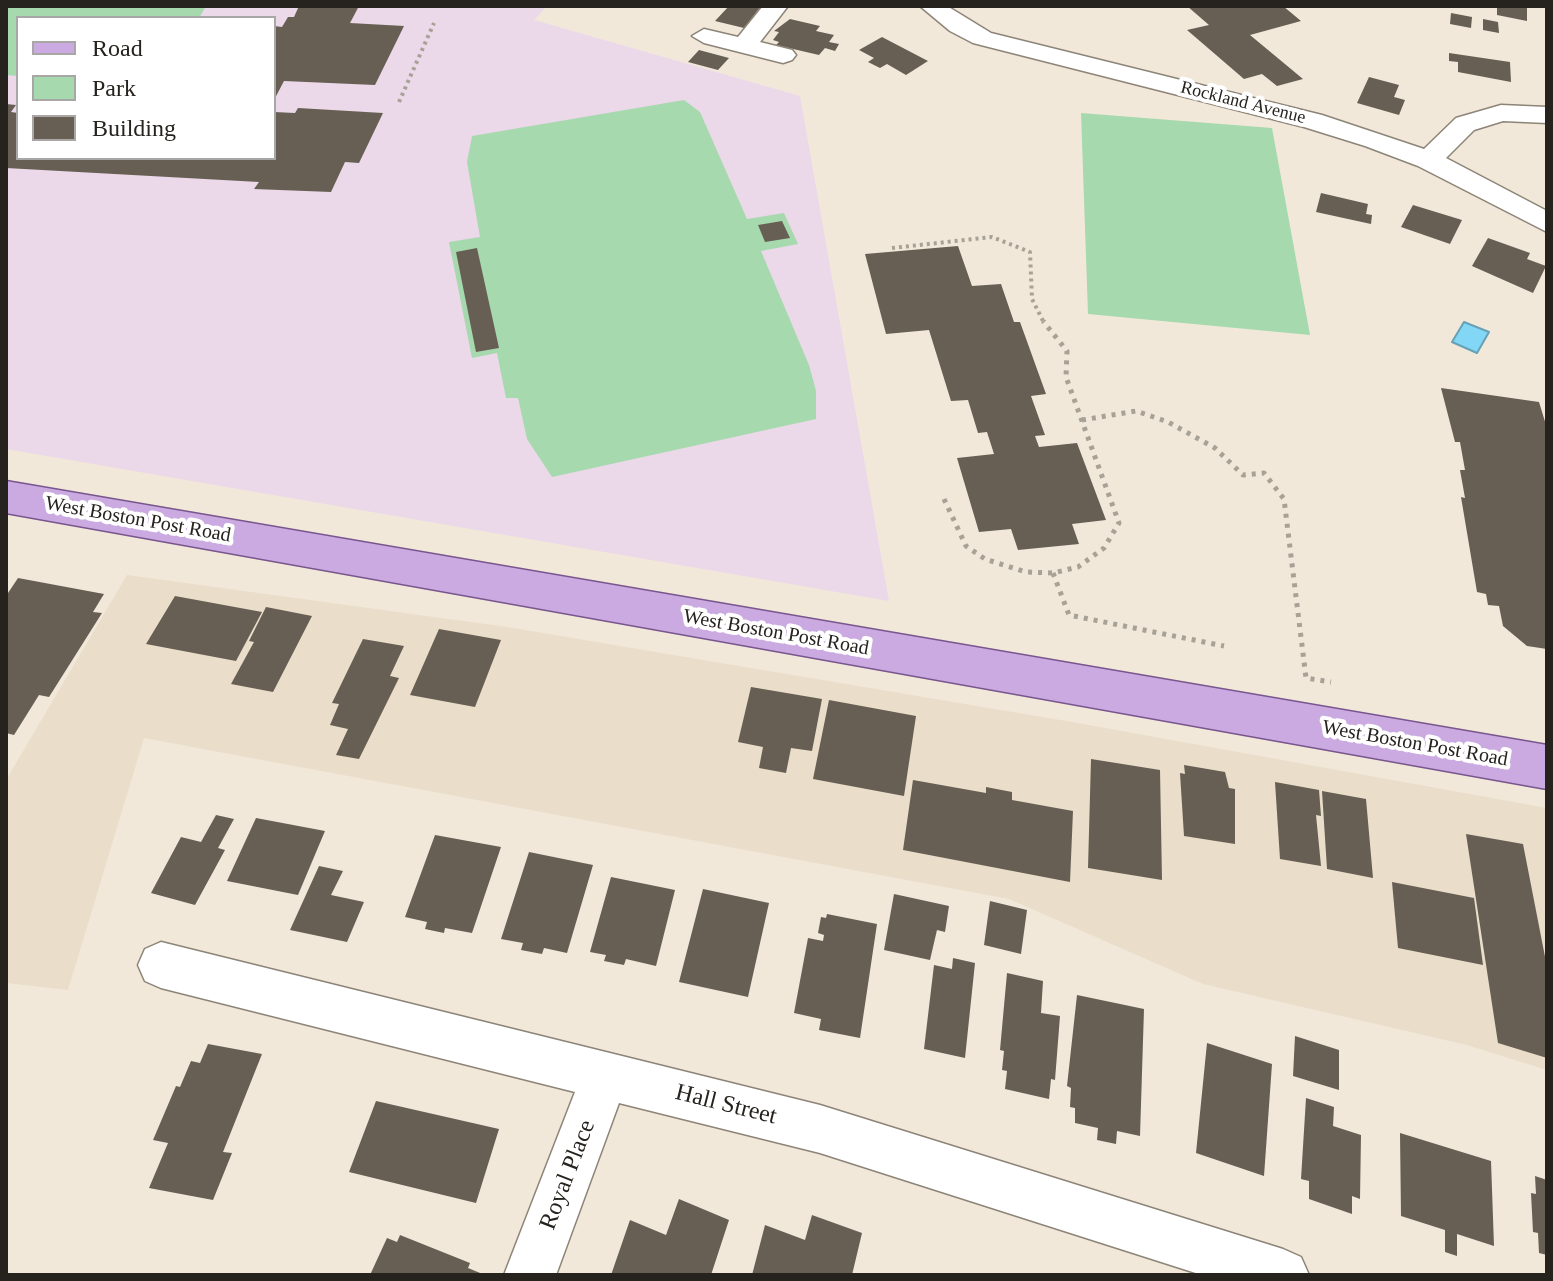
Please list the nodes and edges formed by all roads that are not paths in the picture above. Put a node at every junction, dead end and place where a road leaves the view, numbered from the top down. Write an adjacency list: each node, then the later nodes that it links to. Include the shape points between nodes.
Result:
1 (776, 6): 4 (street)
2 (932, 6): 7 (street, Rockland Avenue, via 982,38 1313,121)
3 (704, 36): 4 (street)
4 (744, 45): 5 (street)
5 (783, 55)
6 (1547, 115): 7 (street, via 1501,113 1465,124)
7 (1428, 160): 8 (street, Rockland Avenue)
8 (1547, 223)
9 (6, 497): 10 (main road, West Boston Post Road)
10 (1547, 767)
11 (161, 965): 12 (street, Hall Street)
12 (605, 1075): 13 (street, Royal Place); 14 (street, Hall Street, via 820,1129)
13 (530, 1275)
14 (1283, 1275)

